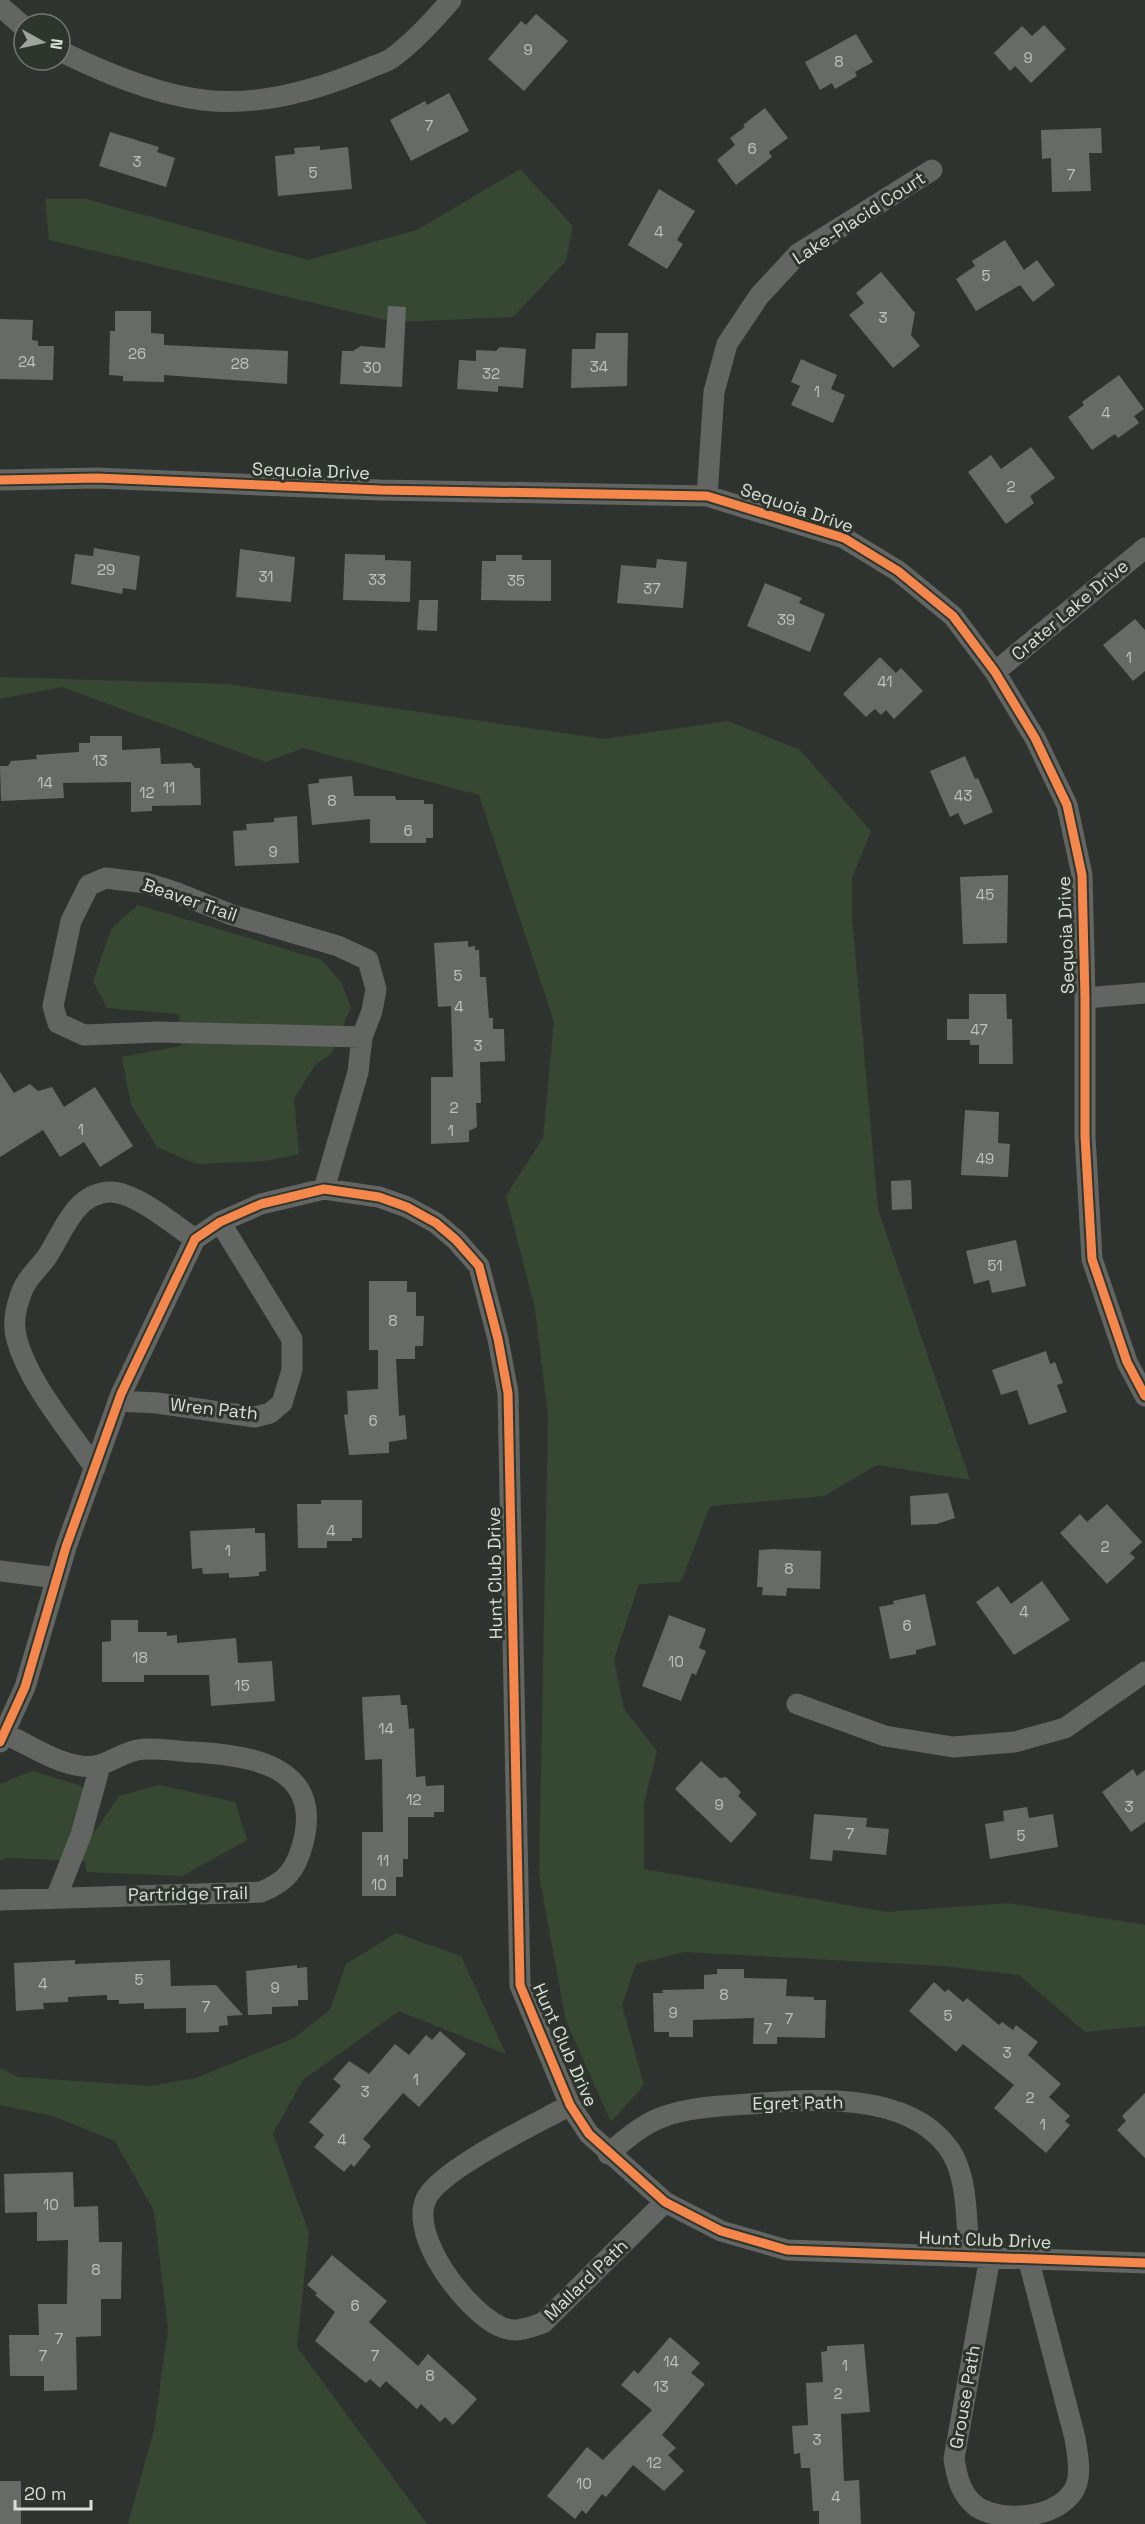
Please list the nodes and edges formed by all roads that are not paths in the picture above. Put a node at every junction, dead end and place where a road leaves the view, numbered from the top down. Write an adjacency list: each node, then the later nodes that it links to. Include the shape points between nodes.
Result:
1 (451, 0): 4 (street, via 391,59 329,85 248,101 202,100 154,88)
2 (0, 6): 3 (street)
3 (12, 16)
4 (72, 57)
5 (932, 170): 7 (street, Lake-Placid Court, via 798,254 759,296 727,344 714,392)
6 (0, 480): 7 (street, Sequoia Drive, via 97,478 380,490)
7 (707, 496): 9 (street, Sequoia Drive, via 844,538 898,571 953,616)
8 (1145, 548): 9 (street, Crater Lake Drive)
9 (995, 672): 11 (street, Sequoia Drive, via 1035,738 1067,805 1082,874)
10 (1145, 993): 11 (street)
11 (1086, 998): 16 (street, Sequoia Drive, via 1085,1136 1092,1260 1127,1362)
12 (362, 1037): 12 (street, Beaver Trail, via 376,989 368,960 358,954 232,915 146,883 106,878 89,885 79,901 65,942 53,1006 58,1023 70,1030 84,1035 157,1032); 13 (street, via 358,1072)
13 (324, 1189): 14 (street, Hunt Club Drive, via 261,1204); 27 (street, Hunt Club Drive, via 379,1197 436,1223 479,1266 493,1318 508,1393 520,1985)
14 (220, 1222): 15 (street, Hunt Club Drive); 17 (street, Wren Path, via 292,1339 292,1370 282,1403 270,1413 255,1417)
15 (195, 1239): 17 (street); 18 (street, via 136,1199 110,1192 94,1195 75,1210 23,1288 14,1323 17,1341 30,1370)
16 (1145, 1396)
17 (118, 1401): 18 (street)
18 (95, 1468): 20 (street)
19 (0, 1570): 20 (street)
20 (57, 1578): 23 (street, via 25,1687)
21 (1145, 1672): 22 (street, via 1065,1728 1015,1742 953,1747 885,1736)
22 (797, 1704)
23 (2, 1738): 24 (street, Partridge Trail, via 81,1766)
24 (100, 1766): 25 (street, via 81,1835); 25 (street, Partridge Trail, via 135,1751 153,1749 254,1759 290,1777 299,1790 308,1824 302,1847 288,1877 261,1893)
25 (56, 1898): 26 (street, Partridge Trail)
26 (0, 1900)
27 (570, 2105): 28 (street, Hunt Club Drive); 29 (street, Mallard Path, via 449,2174 426,2200 426,2238 446,2275 479,2312 499,2326 513,2330 543,2323)
28 (608, 2154): 29 (street, Hunt Club Drive); 30 (street, Egret Path, via 637,2130 690,2109 806,2100 881,2106 912,2118 949,2147 961,2175)
29 (665, 2202): 30 (street, Hunt Club Drive, via 720,2231 787,2250)
30 (969, 2256): 31 (street, Hunt Club Drive)
31 (990, 2257): 32 (street, Hunt Club Drive); 32 (street, Grouse Path, via 954,2459 958,2481 978,2508 994,2514 1025,2516 1060,2508 1077,2483 1079,2468 1075,2438)
32 (1028, 2258): 33 (street, Hunt Club Drive)
33 (1145, 2263)

